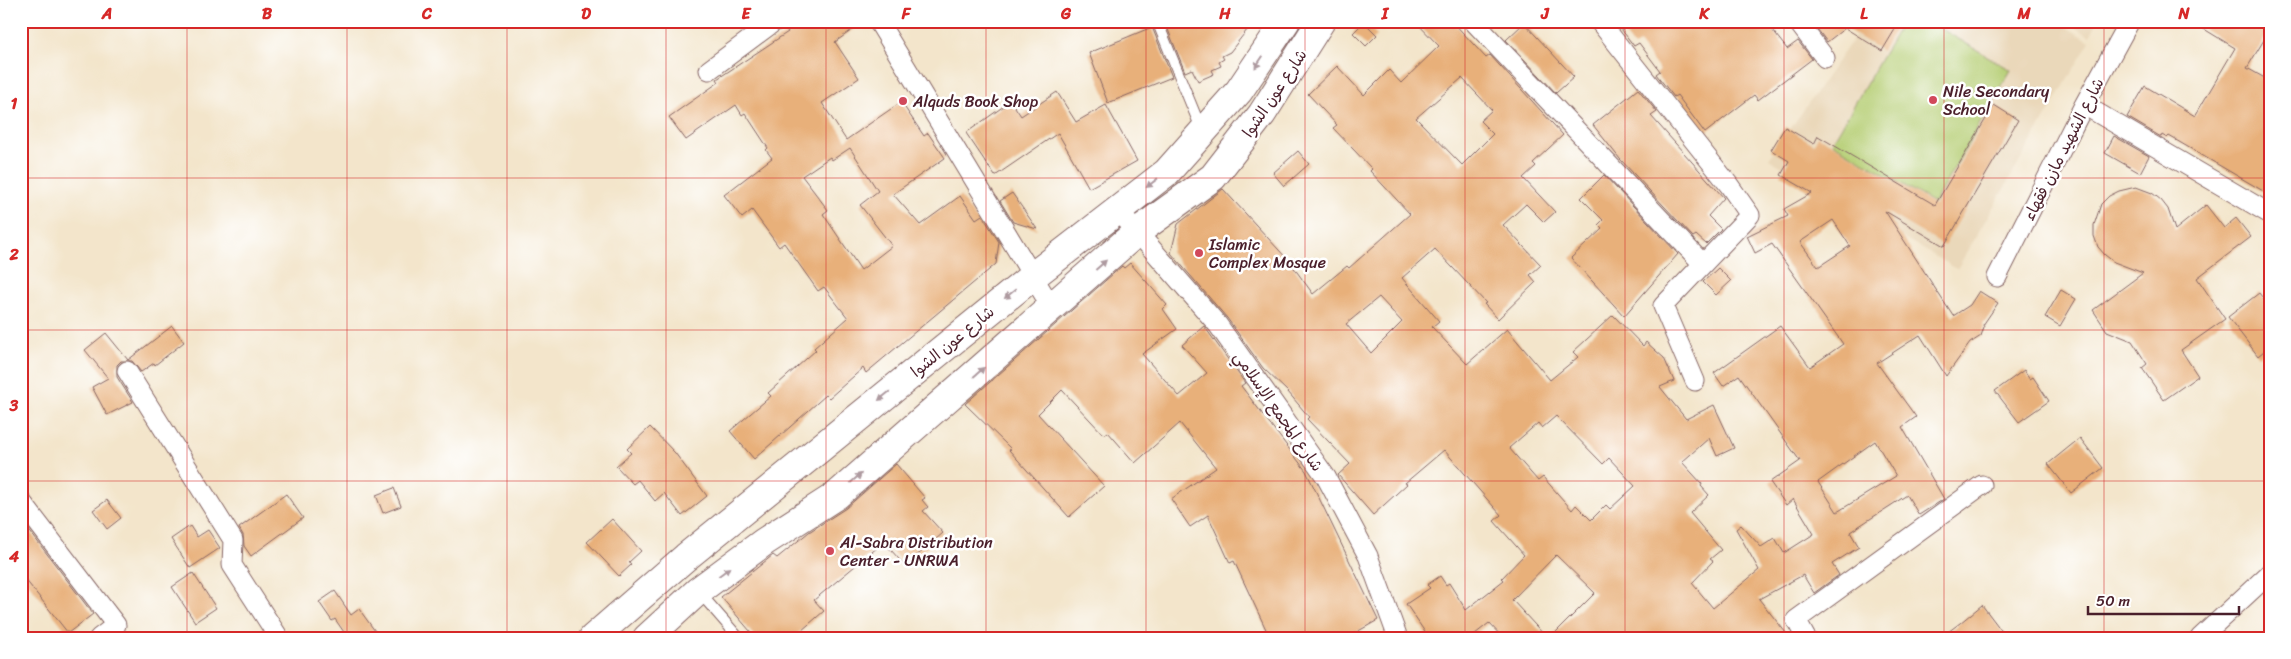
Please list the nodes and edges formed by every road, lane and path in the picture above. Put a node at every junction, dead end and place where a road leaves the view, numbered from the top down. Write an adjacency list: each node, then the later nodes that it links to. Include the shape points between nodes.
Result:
1 (775, 21): 11 (street)
2 (878, 21): 18 (street)
3 (1157, 21): 13 (lane)
4 (1286, 21): 13 (main road, شارع عون الشوا, one-way to 13, via 1239,91)
5 (1321, 21): 16 (main road, شارع عون الشوا, via 1262,114 1213,177)
6 (1473, 21): 17 (street)
7 (1599, 21): 17 (street, via 1750,216)
8 (1797, 21): 10 (street)
9 (2130, 21): 12 (street, شارع الشهيد مازن فقهاء)
10 (1826, 58)
11 (709, 70)
12 (2084, 105): 15 (street); 19 (street, شارع الشهيد مازن فقهاء)
13 (1202, 132): 14 (main road, شارع عون الشوا, one-way to 14, via 1167,172)
14 (1118, 210): 16 (street, شارع المجمع الإسلامي); 18 (main road, شارع عون الشوا)
15 (2270, 214)
16 (1137, 232): 20 (main road, شارع عون الشوا, one-way to 16); 32 (street, شارع المجمع الإسلامي, via 1218,325 1326,477 1368,556)
17 (1703, 264): 22 (street, via 1663,306)
18 (1033, 276): 20 (street); 29 (main road, شارع عون الشوا, one-way to 29, via 686,557)
19 (1997, 277)
20 (1052, 308): 26 (main road, شارع عون الشوا, one-way to 20, via 764,542 837,495)
21 (126, 371): 28 (street, via 233,540 232,565)
22 (1694, 381)
23 (1982, 485): 33 (street, via 1796,620)
24 (21, 501): 27 (street, via 116,625)
25 (2270, 573): 34 (street)
26 (698, 591): 30 (main road, شارع عون الشوا); 31 (lane)
27 (99, 638)
28 (279, 638)
29 (593, 638)
30 (646, 638)
31 (739, 638)
32 (1398, 638)
33 (1806, 638)
34 (2200, 638)

